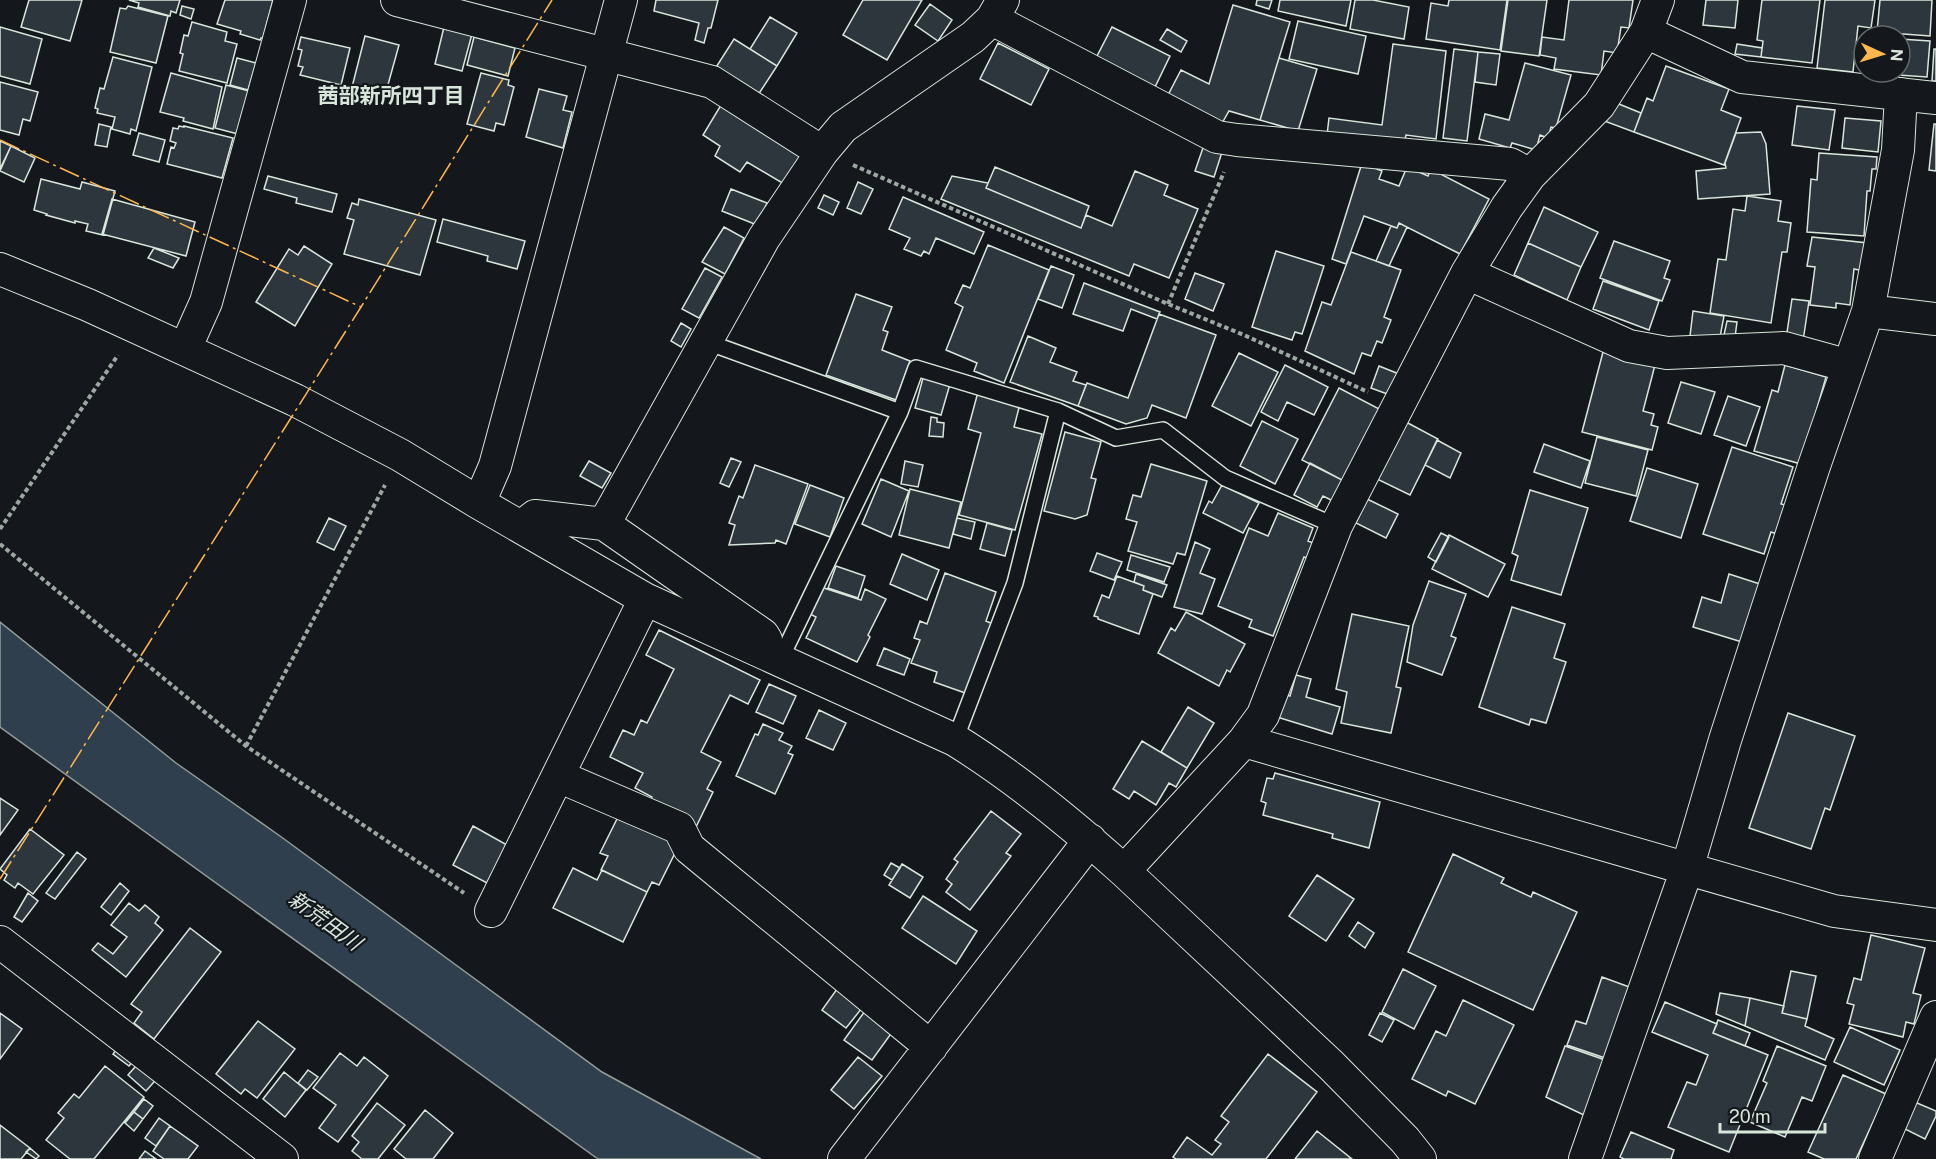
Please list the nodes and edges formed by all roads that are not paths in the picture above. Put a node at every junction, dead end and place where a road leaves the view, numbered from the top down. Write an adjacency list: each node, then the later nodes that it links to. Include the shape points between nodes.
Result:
1 (290, 0): 17 (street, via 206,302)
2 (397, 0): 7 (street)
3 (621, 0): 7 (street)
4 (1658, 0): 6 (street)
5 (998, 9): 10 (street, via 973,38 843,127); 11 (street, via 1216,137 1510,164)
6 (1646, 33): 8 (street, via 1742,77); 11 (street, via 1599,105)
7 (607, 55): 10 (street, via 711,82); 21 (street, via 495,466)
8 (1901, 94): 9 (street); 14 (street, via 1898,150)
9 (1936, 98)
10 (822, 152): 16 (street, via 764,238)
11 (1530, 175): 13 (street)
12 (0, 270): 17 (street)
13 (1467, 273): 18 (street, via 1629,346 1666,353 1784,348); 23 (street)
14 (1868, 311): 15 (street); 18 (street)
15 (1936, 319)
16 (707, 342): 20 (lane); 22 (street)
17 (185, 349): 21 (street, via 295,400 400,455)
18 (1849, 366): 31 (street, via 1771,596)
19 (1058, 411): 20 (lane, via 916,368); 23 (lane, via 1116,438 1163,430 1225,478); 27 (lane, via 1015,583)
20 (900, 412): 26 (lane)
21 (479, 503): 24 (street)
22 (604, 524): 24 (street, via 535,516); 26 (street, via 763,635)
23 (1336, 526): 28 (street, via 1263,715)
24 (521, 527): 25 (street)
25 (645, 599): 26 (street); 29 (street)
26 (780, 660): 27 (street)
27 (955, 740): 30 (street)
28 (1244, 741): 31 (street); 32 (street)
29 (558, 776): 33 (street); 37 (street, via 679,828 689,848)
30 (1090, 840): 32 (street); 37 (street)
31 (1687, 869): 34 (street, via 1834,911); 41 (street)
32 (1124, 871): 40 (street, via 1331,1065)
33 (492, 911)
34 (1936, 925)
35 (0, 942): 38 (street)
36 (1936, 1017): 42 (street)
37 (931, 1047): 39 (street)
38 (282, 1159)
39 (844, 1159)
40 (1420, 1159)
41 (1585, 1159)
42 (1875, 1159)

